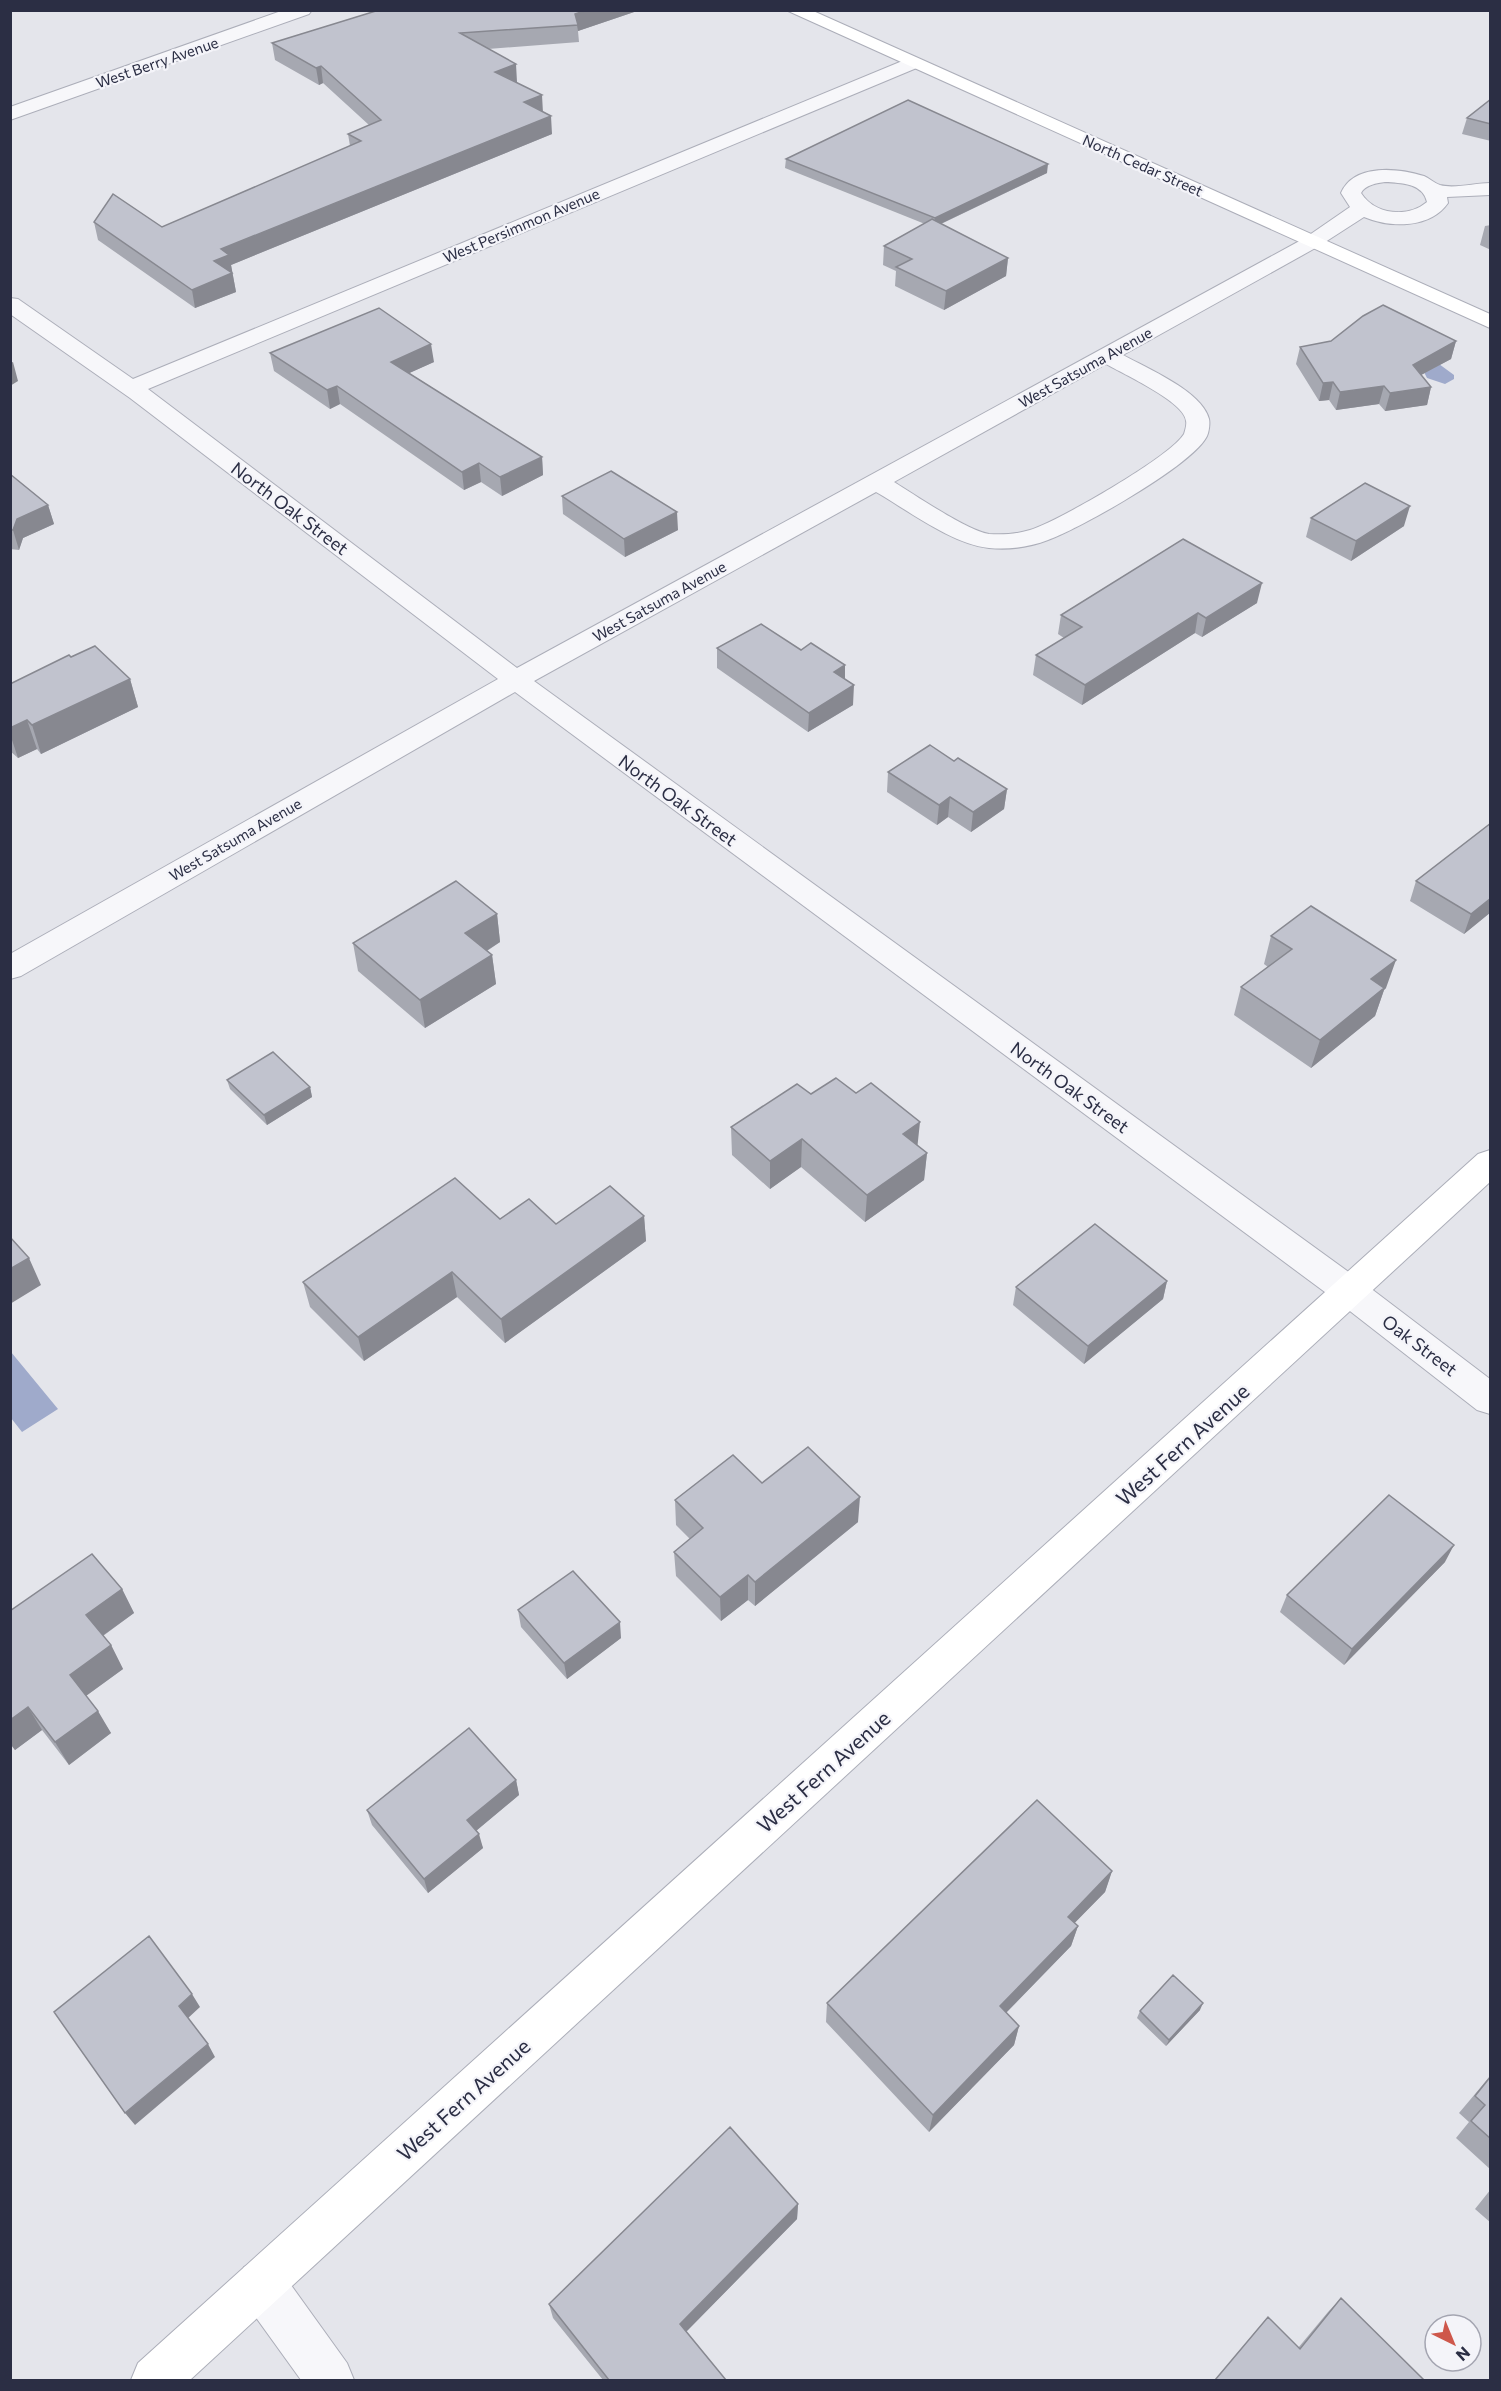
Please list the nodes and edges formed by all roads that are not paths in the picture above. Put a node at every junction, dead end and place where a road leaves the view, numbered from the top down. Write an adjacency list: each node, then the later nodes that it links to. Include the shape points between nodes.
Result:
1 (303, 10): 4 (street, West Berry Avenue)
2 (795, 10): 3 (street, North Cedar Street)
3 (912, 63): 8 (street, North Cedar Street); 12 (street, West Persimmon Avenue)
4 (10, 114)
5 (1491, 189): 6 (street)
6 (1435, 191): 7 (street, via 1438,203 1422,215 1397,217); 7 (street, via 1400,177 1371,177 1354,186 1351,193)
7 (1363, 208): 8 (street, West Satsuma Avenue)
8 (1312, 242): 10 (street, North Cedar Street); 11 (street, West Satsuma Avenue)
9 (10, 304): 12 (street, North Oak Street)
10 (1491, 322)
11 (1106, 355): 13 (street, West Satsuma Avenue); 13 (street, via 1192,407 1198,420 1196,435 1172,459 1061,526 1011,541 971,537)
12 (130, 388): 14 (street, North Oak Street)
13 (876, 482): 14 (street, West Satsuma Avenue)
14 (516, 680): 15 (street, West Satsuma Avenue); 17 (street, North Oak Street)
15 (10, 968)
16 (1491, 1162): 17 (street, West Fern Avenue)
17 (1349, 1292): 18 (street, Oak Street); 19 (street, West Fern Avenue)
18 (1491, 1399)
19 (261, 2284): 20 (street, West Fern Avenue); 21 (street)
20 (155, 2380)
21 (330, 2380)

